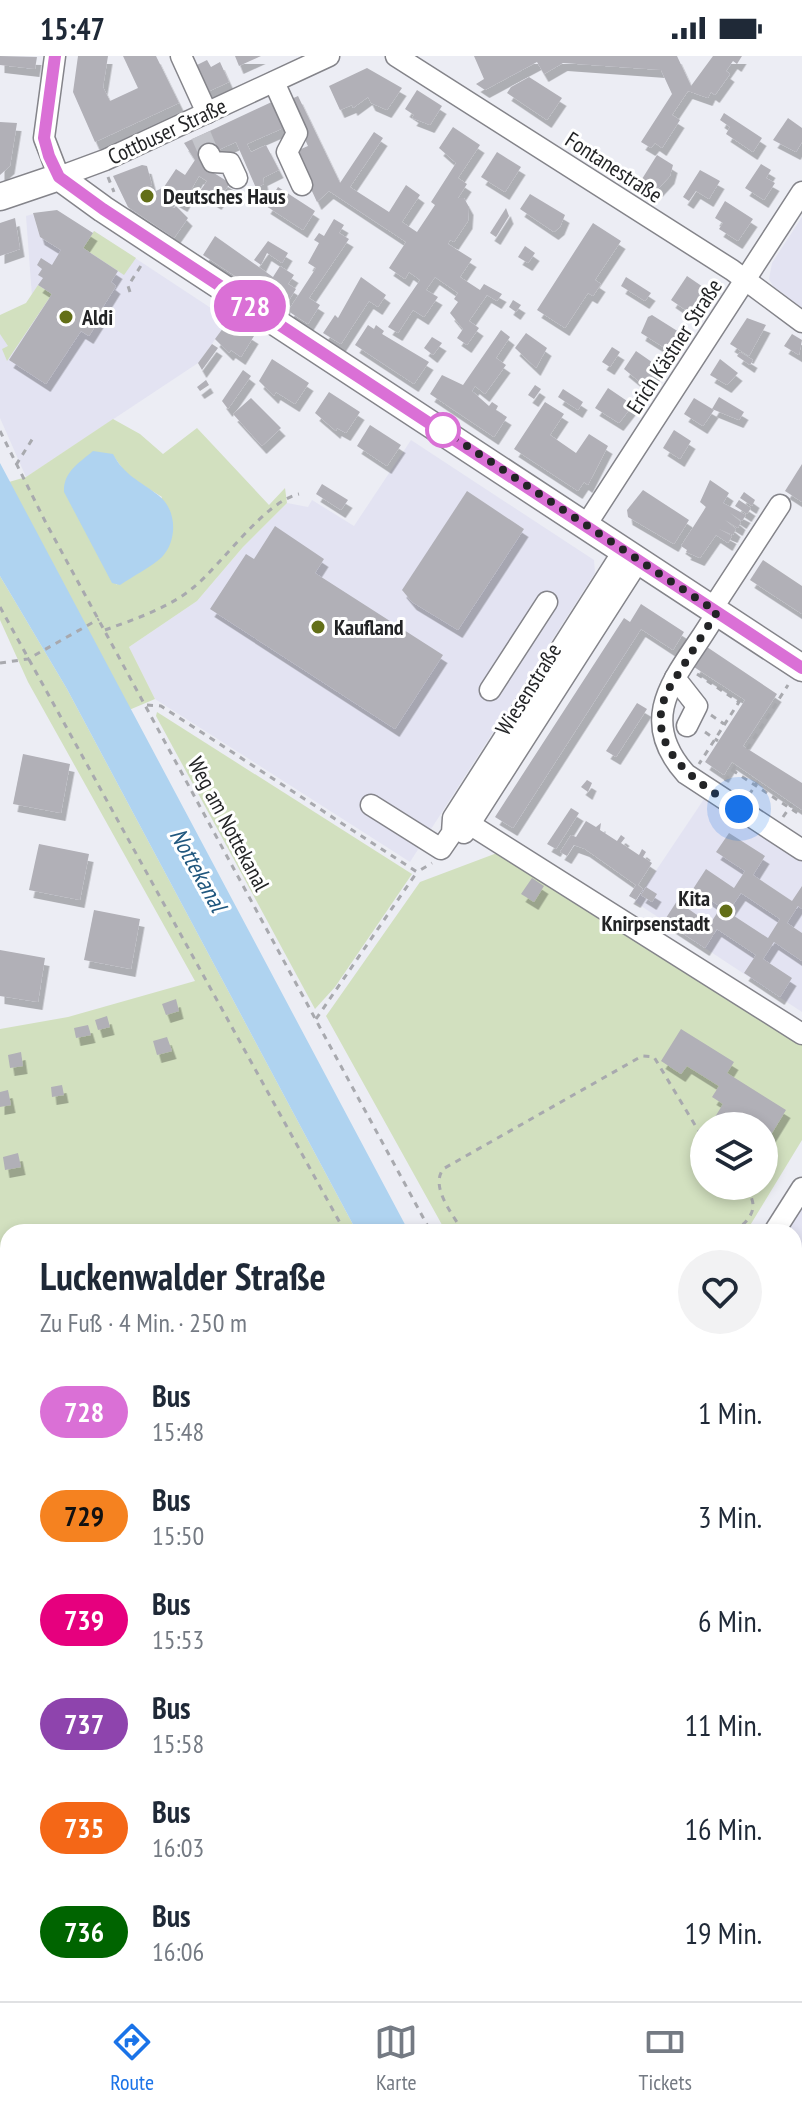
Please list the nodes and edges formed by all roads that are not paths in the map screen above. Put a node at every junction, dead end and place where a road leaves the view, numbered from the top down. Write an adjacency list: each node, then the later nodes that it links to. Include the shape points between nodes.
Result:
1 (55, 56): 7 (street, via 44,138)
2 (181, 56): 6 (street)
3 (329, 56): 5 (street, Cottbuser Straße)
4 (396, 56): 12 (street, Fontanestraße)
5 (274, 82): 6 (street, Cottbuser Straße); 9 (street, via 297,133 287,152)
6 (203, 130): 7 (street, Cottbuser Straße); 8 (street, via 213,162 230,163)
7 (59, 177): 11 (main road, Cottbuser Straße); 15 (main road)
8 (237, 178)
9 (302, 185)
10 (802, 192): 12 (street, Erich Kästner Straße)
11 (0, 197)
12 (745, 281): 13 (street, Fontanestraße); 15 (street, Erich Kästner Straße)
13 (802, 322)
14 (780, 505): 18 (street)
15 (586, 525): 16 (main road)
16 (632, 555): 18 (main road); 22 (street, Wiesenstraße)
17 (547, 602): 19 (street)
18 (715, 610): 20 (main road); 21 (street)
19 (514, 653): 22 (street); 23 (street)
20 (798, 670)
21 (680, 672): 24 (street, via 697,706); 28 (street, via 662,701 661,714 664,736 680,767)
22 (552, 678): 26 (street, Wiesenstraße); 27 (street, Wiesenstraße, via 453,818)
23 (490, 690)
24 (687, 726)
25 (371, 805): 27 (street)
26 (471, 825): 27 (street); 29 (street)
27 (446, 841)
28 (802, 850)
29 (802, 1034)
30 (802, 1188): 31 (street)
31 (779, 1224)

